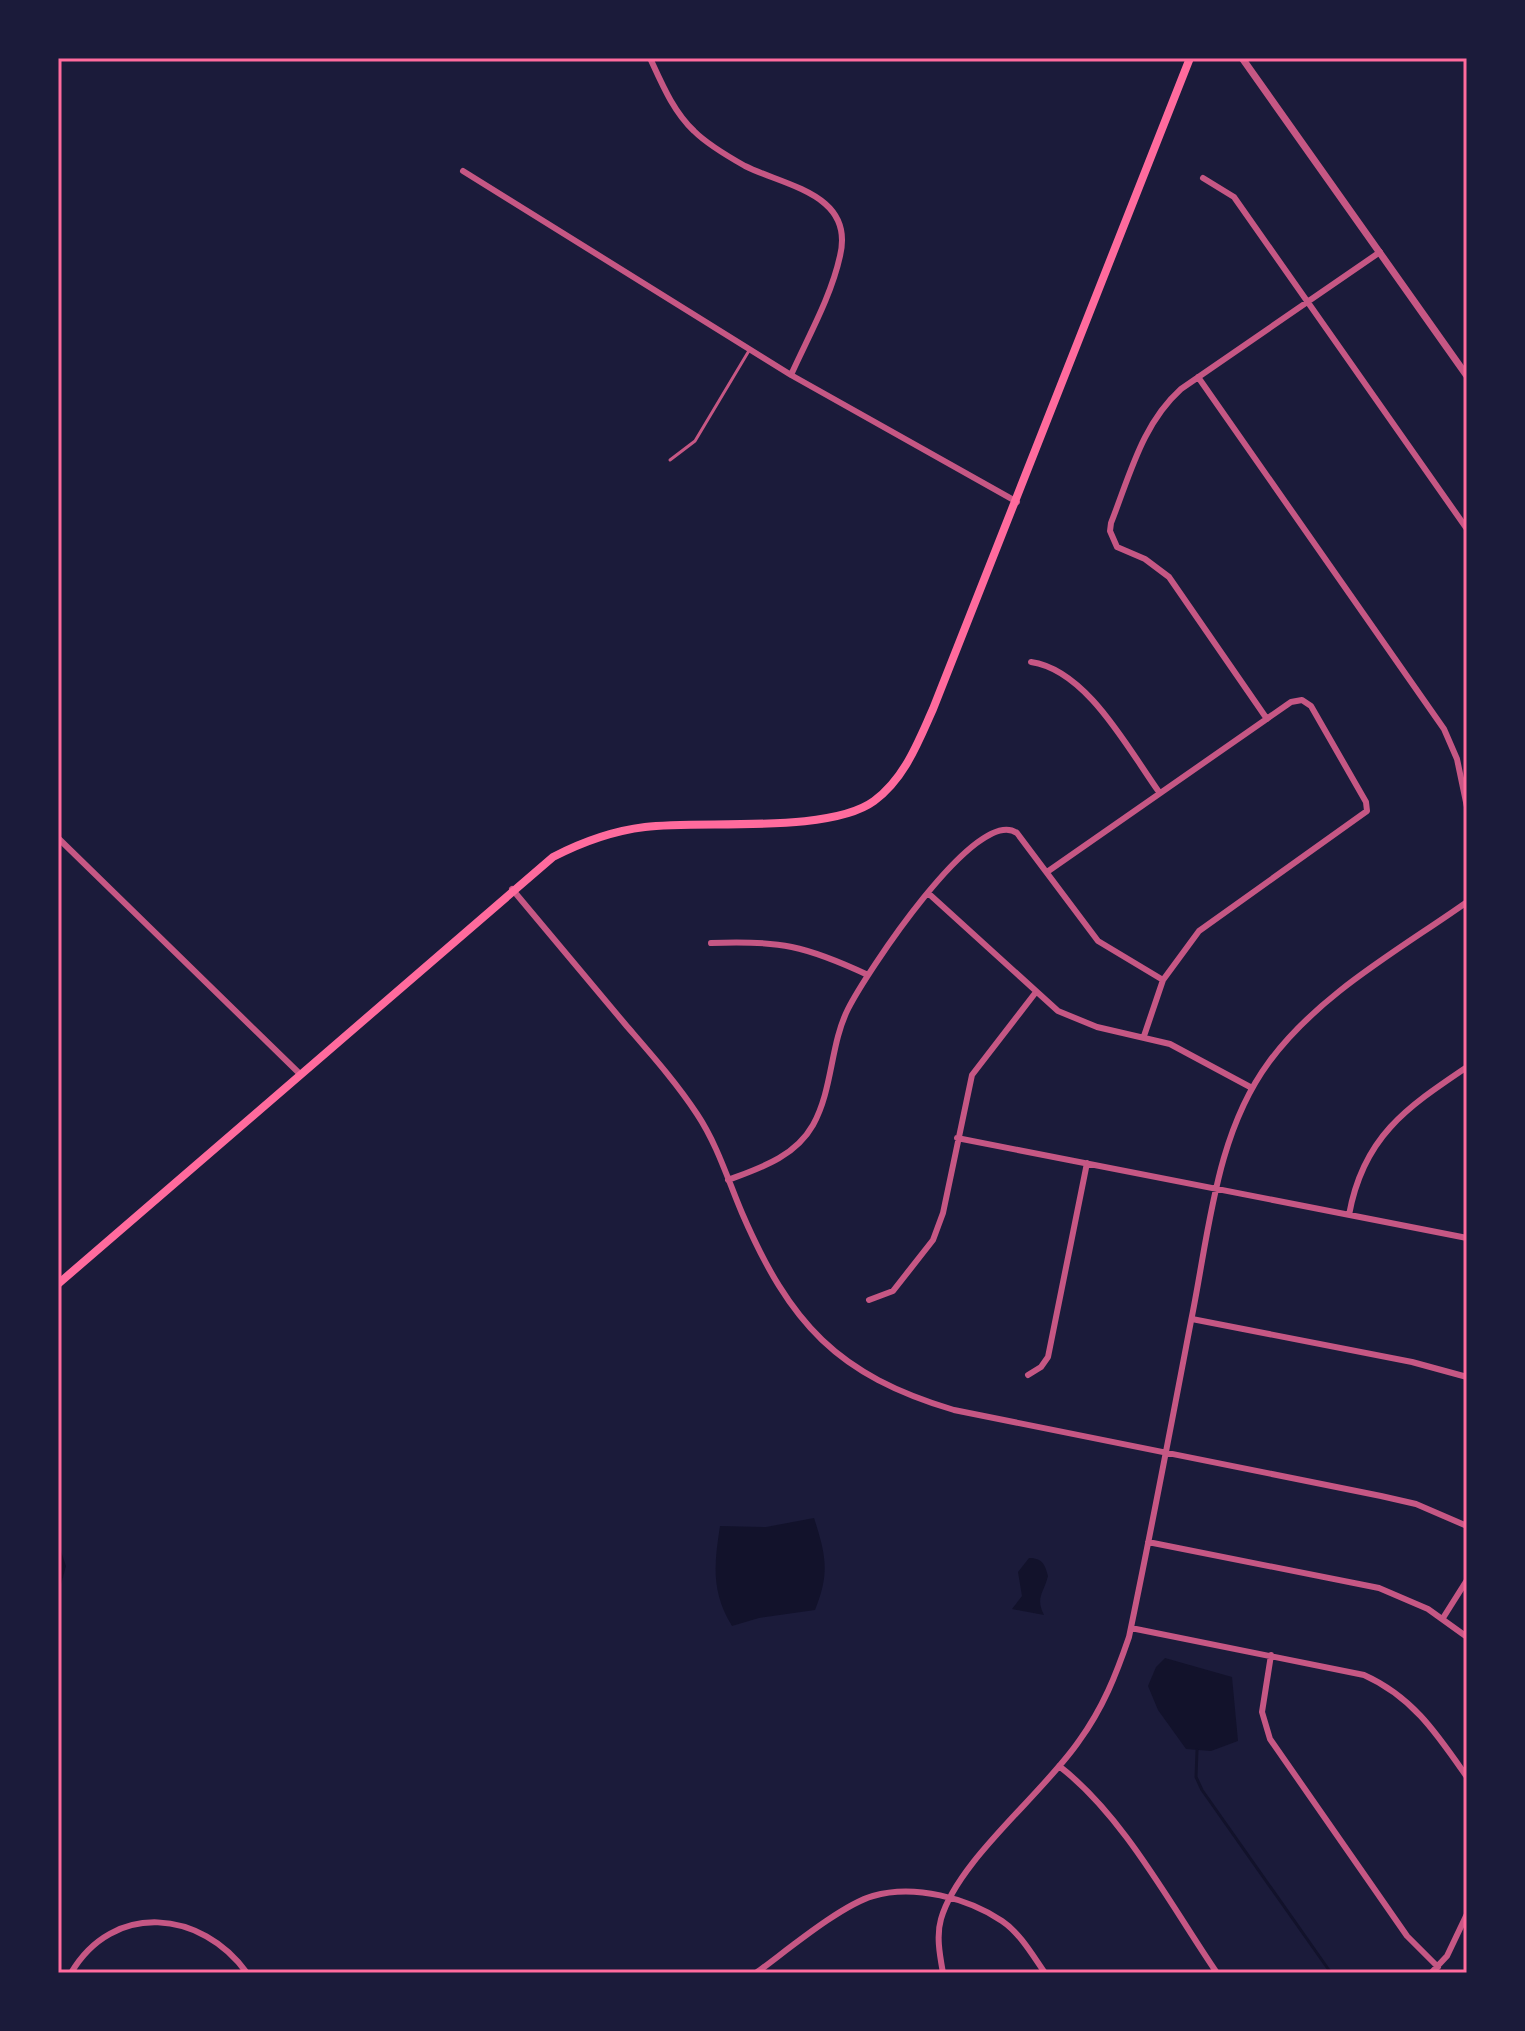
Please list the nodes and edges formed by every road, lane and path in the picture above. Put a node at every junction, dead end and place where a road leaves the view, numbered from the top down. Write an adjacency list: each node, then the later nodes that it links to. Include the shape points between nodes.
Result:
1 (650, 58): 9 (street, via 666,95 695,132 743,165 818,195 834,211 841,254)
2 (1190, 58): 13 (main road)
3 (1242, 58): 6 (street)
4 (463, 171): 8 (street)
5 (1203, 178): 7 (street, via 1234,197)
6 (1380, 252): 7 (street); 10 (street)
7 (1308, 303): 11 (street); 14 (street)
8 (750, 349): 9 (street); 12 (lane, via 695,441)
9 (791, 375): 13 (street)
10 (1467, 376)
11 (1198, 377): 16 (street, via 1152,421 1110,531 1117,547 1169,577); 18 (street, via 1444,729)
12 (670, 460)
13 (1017, 502): 21 (main road, via 908,764 876,800 818,819 619,831 553,857)
14 (1467, 529)
15 (1031, 662): 17 (street, via 1048,665 1082,688)
16 (1267, 719): 17 (street); 26 (street, via 1291,702 1307,702 1366,802 1365,814 1212,921 1187,944)
17 (1159, 792): 20 (street)
18 (1467, 807)
19 (58, 838): 30 (street)
20 (1047, 872): 22 (street, via 1017,833 1002,828 973,847); 26 (street, via 1098,941)
21 (512, 889): 30 (main road); 34 (street, via 684,1094)
22 (928, 893): 25 (street); 27 (street)
23 (1467, 902): 31 (street, via 1307,1020)
24 (711, 943): 25 (street, via 796,945)
25 (868, 975): 34 (street, via 840,1030 813,1125 780,1158)
26 (1163, 980): 28 (street)
27 (1036, 992): 28 (street, via 1058,1011 1083,1022); 32 (street, via 976,1068)
28 (1144, 1036): 31 (street, via 1183,1049)
29 (1467, 1067): 36 (street, via 1407,1107 1386,1130 1357,1177)
30 (300, 1074): 38 (main road)
31 (1252, 1088): 35 (street)
32 (957, 1138): 33 (street); 39 (street, via 933,1240 893,1291)
33 (1087, 1163): 35 (street); 41 (street, via 1048,1357)
34 (728, 1180): 43 (street, via 764,1263 791,1307 855,1368 903,1394 954,1410)
35 (1217, 1189): 36 (street); 40 (street)
36 (1349, 1215): 37 (street)
37 (1467, 1238)
38 (58, 1284)
39 (869, 1300)
40 (1192, 1319): 42 (street); 43 (street)
41 (1028, 1375)
42 (1467, 1377)
43 (1165, 1454): 44 (street, via 1416,1504); 45 (street)
44 (1467, 1526)
45 (1148, 1542): 47 (street, via 1379,1588); 48 (street)
46 (1467, 1580): 47 (street)
47 (1443, 1618): 49 (street)
48 (1131, 1628): 50 (street); 51 (street, via 1111,1692)
49 (1467, 1637)
50 (1271, 1655): 52 (street, via 1349,1671 1398,1693 1429,1722); 55 (street, via 1262,1712 1270,1739 1407,1936)
51 (1059, 1766): 53 (street); 61 (street, via 1114,1822)
52 (1467, 1777)
53 (949, 1896): 58 (street, via 873,1896); 59 (street, via 940,1922); 60 (street, via 1003,1922)
54 (1467, 1914): 55 (street)
55 (1438, 1967): 62 (street)
56 (71, 1973): 57 (street, via 95,1942 131,1925 169,1923 213,1938 232,1951)
57 (247, 1973)
58 (756, 1973)
59 (943, 1973)
60 (1045, 1973)
61 (1217, 1973)
62 (1431, 1973)

